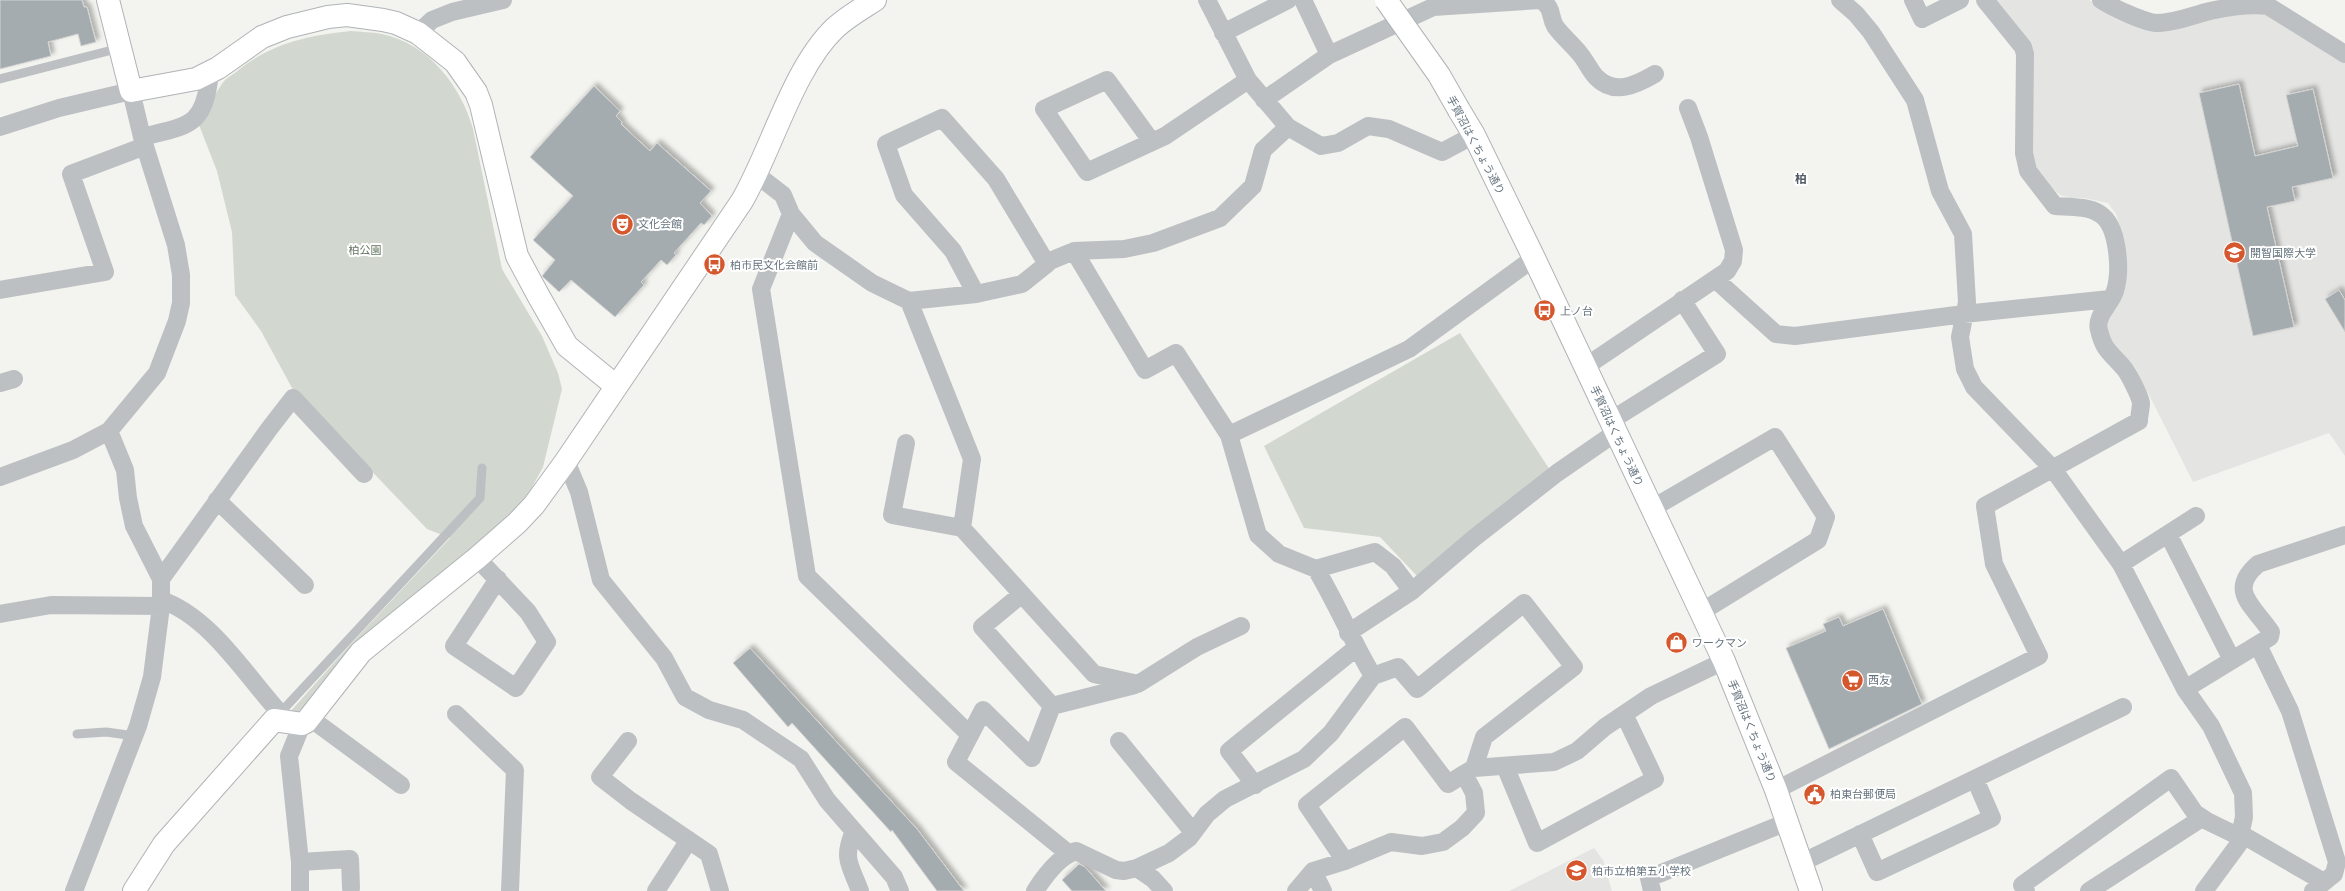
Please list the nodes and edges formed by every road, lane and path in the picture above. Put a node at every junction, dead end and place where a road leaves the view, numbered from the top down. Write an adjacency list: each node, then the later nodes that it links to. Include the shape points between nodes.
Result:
1 (108, 0): 18 (street)
2 (502, 0): 17 (street, via 452,12 432,20)
3 (875, 0): 33 (street, via 854,12 835,29 812,57 790,97)
4 (1207, 0): 16 (street)
5 (1288, 0): 16 (street)
6 (1303, 0): 20 (street)
7 (1386, 0): 30 (street, 手賀沼はくちょう通り, bridge, via 1439,76)
8 (1541, 0): 14 (street); 22 (street, via 1549,5 1555,26 1580,54 1595,77 1609,86 1622,88 1637,85)
9 (1840, 0): 44 (street, via 1872,32 1915,100 1940,190 1963,234 1966,302)
10 (1913, 0): 11 (street, via 1922,18)
11 (1960, 0)
12 (1985, 0): 41 (street, via 2023,47 2025,54 2024,153 2028,171 2055,206 2088,209 2100,214 2107,221 2115,242 2119,269)
13 (2101, 0): 15 (street, via 2112,7 2156,23 2191,18)
14 (1436, 4): 20 (street)
15 (2210, 6): 19 (street, via 2268,6)
16 (1223, 33): 24 (street)
17 (418, 34): 21 (street, via 396,23 383,20 347,15 328,17 287,27 262,37); 46 (street, via 455,62 478,98 517,256 538,295 567,346)
18 (120, 48): 23 (lane); 25 (street)
19 (2345, 54)
20 (1329, 55): 26 (street)
21 (210, 73): 25 (street); 31 (street, via 207,96 195,120)
22 (1655, 74)
23 (0, 79)
24 (1248, 80): 26 (street); 32 (street, via 1165,136)
25 (130, 91): 29 (street, via 59,108); 31 (street)
26 (1264, 100): 28 (street)
27 (1688, 108): 38 (street, via 1700,137 1734,250 1733,261 1726,271)
28 (1288, 126): 30 (street, via 1321,146 1338,143 1368,126 1389,129 1442,152); 35 (street, via 1263,150 1253,186 1220,218 1153,243 1124,249)
29 (0, 127)
30 (1474, 135): 36 (street, 手賀沼はくちょう通り)
31 (144, 142): 39 (street, via 71,174 105,272); 48 (street, via 176,245 181,275 181,303 177,322 157,373)
32 (1152, 142): 32 (street, via 1087,172 1044,109 1107,80)
33 (757, 175): 34 (street, via 783,195); 46 (street, via 718,238)
34 (792, 214): 43 (street, via 815,243 872,283); 88 (street, via 761,289 807,576)
35 (1074, 251): 37 (street); 49 (street, via 1145,370 1176,353)
36 (1534, 258): 45 (street, 手賀沼はくちょう通り); 49 (street, via 1409,348)
37 (1047, 264): 40 (street, via 1022,284); 40 (street, via 996,179 942,118 886,144 904,195 953,251)
38 (1715, 279): 42 (street); 44 (street, via 1776,334 1795,336)
39 (0, 290)
40 (976, 294): 43 (street)
41 (2110, 299): 44 (street); 53 (street, via 2100,316 2098,328 2104,347 2125,369 2141,403 2139,421)
42 (1682, 300): 45 (street); 47 (street, via 1717,354)
43 (909, 301): 59 (street, via 972,459)
44 (1964, 314): 53 (street, via 1960,337 1965,369 1974,387)
45 (1585, 367): 47 (street, 手賀沼はくちょう通り)
46 (616, 386): 51 (street)
47 (1613, 427): 57 (street, 手賀沼はくちょう通り); 68 (street)
48 (109, 431): 55 (street, via 73,450); 65 (street, via 125,470 134,526)
49 (1229, 435): 64 (street, via 1258,535 1279,554)
50 (906, 443): 59 (street, via 892,515)
51 (566, 461): 62 (street, via 525,515); 100 (street, via 579,492 601,580 664,658 686,697 709,710 743,720 801,759 827,800)
52 (482, 468): 85 (lane, via 480,498)
53 (2053, 469): 63 (street); 97 (street, via 1985,506 1994,564 2039,656)
54 (364, 474): 56 (street, via 293,398)
55 (0, 477)
56 (218, 500): 65 (street); 67 (street)
57 (1651, 509): 71 (street, 手賀沼はくちょう通り); 71 (street, via 1775,437 1826,517 1818,540)
58 (2196, 516): 60 (street)
59 (962, 528): 69 (street)
60 (2168, 534): 63 (street); 76 (street)
61 (2345, 535): 75 (street, via 2258,564 2247,574 2242,584 2245,596 2271,632 2270,637)
62 (477, 558): 66 (street); 86 (street, via 361,652)
63 (2122, 564): 80 (street)
64 (1316, 569): 68 (street, via 1375,552 1392,566); 74 (street, via 1338,605)
65 (161, 579): 70 (street)
66 (498, 579): 66 (street, via 528,612 547,642 516,688 454,646)
67 (305, 585)
68 (1412, 591): 74 (street)
69 (1022, 594): 79 (street, via 1094,674); 81 (street, via 982,627)
70 (161, 603): 72 (street, via 51,605); 85 (street, via 172,604 201,624 243,668); 89 (street, via 152,678)
71 (1701, 612): 77 (street, 手賀沼はくちょう通り)
72 (0, 614)
73 (1241, 626): 79 (street, via 1197,647)
74 (1352, 641): 78 (street); 96 (street, via 1229,751)
75 (2258, 645): 76 (street); 111 (street, via 2290,711 2337,862 2334,874)
76 (2232, 660): 80 (street)
77 (1724, 661): 84 (street, via 1651,696); 97 (street, 手賀沼はくちょう通り)
78 (1373, 676): 93 (street, via 1398,667 1417,689 1524,603 1574,667 1484,737); 96 (street, via 1331,733 1304,759)
79 (1138, 684): 81 (street)
80 (2185, 689): 103 (street, via 2210,726 2243,793 2244,817)
81 (1052, 706): 88 (street, via 1032,758 983,710)
82 (2123, 707): 94 (street)
83 (456, 714): 117 (street, via 516,770)
84 (1624, 714): 92 (street, via 1577,751 1554,762); 92 (street, via 1655,779 1537,843)
85 (277, 716): 86 (street); 115 (street, via 164,844)
86 (306, 721): 95 (street); 107 (street, via 290,756)
87 (77, 734): 89 (lane, via 106,732)
88 (970, 735): 105 (street, via 956,762)
89 (135, 736): 114 (street)
90 (628, 741): 104 (street, via 600,777)
91 (1119, 741): 101 (street)
92 (1505, 766): 93 (street)
93 (1469, 771): 106 (street, via 1476,813 1462,828 1443,842 1422,846 1391,842); 106 (street, via 1448,784 1405,727 1307,805)
94 (1975, 779): 102 (street); 102 (street, via 1992,818 1877,872)
95 (400, 785)
96 (1255, 785): 101 (street, via 1225,799 1207,814)
97 (1776, 790): 99 (street, 手賀沼はくちょう通り)
98 (2202, 818): 103 (street); 127 (street, via 2195,813 2171,778 2022,885); 128 (street)
99 (1787, 822): 108 (street, 手賀沼はくちょう通り); 125 (street, via 1649,878)
100 (854, 831): 120 (street, via 847,848 847,856); 121 (street, via 894,877)
101 (1193, 832): 109 (street, via 1169,853)
102 (1860, 834): 108 (street)
103 (2241, 835): 111 (street); 129 (street, via 2238,845)
104 (689, 840): 118 (street); 119 (street, via 710,854)
105 (1068, 853): 109 (street, via 1076,851 1124,872); 113 (street)
106 (1345, 861): 110 (street)
107 (300, 862): 112 (street, via 350,859); 116 (street)
108 (1801, 863): 126 (street, 手賀沼はくちょう通り)
109 (1137, 868): 122 (street, via 1153,879)
110 (1313, 871): 123 (street); 124 (street)
111 (2319, 886)
112 (351, 888)
113 (1036, 890)
114 (74, 891)
115 (134, 891)
116 (300, 891)
117 (510, 891)
118 (656, 891)
119 (720, 891)
120 (860, 891)
121 (900, 891)
122 (1164, 891)
123 (1296, 891)
124 (1323, 891)
125 (1652, 891)
126 (1811, 891)
127 (2026, 891)
128 (2089, 891)
129 (2204, 891)

